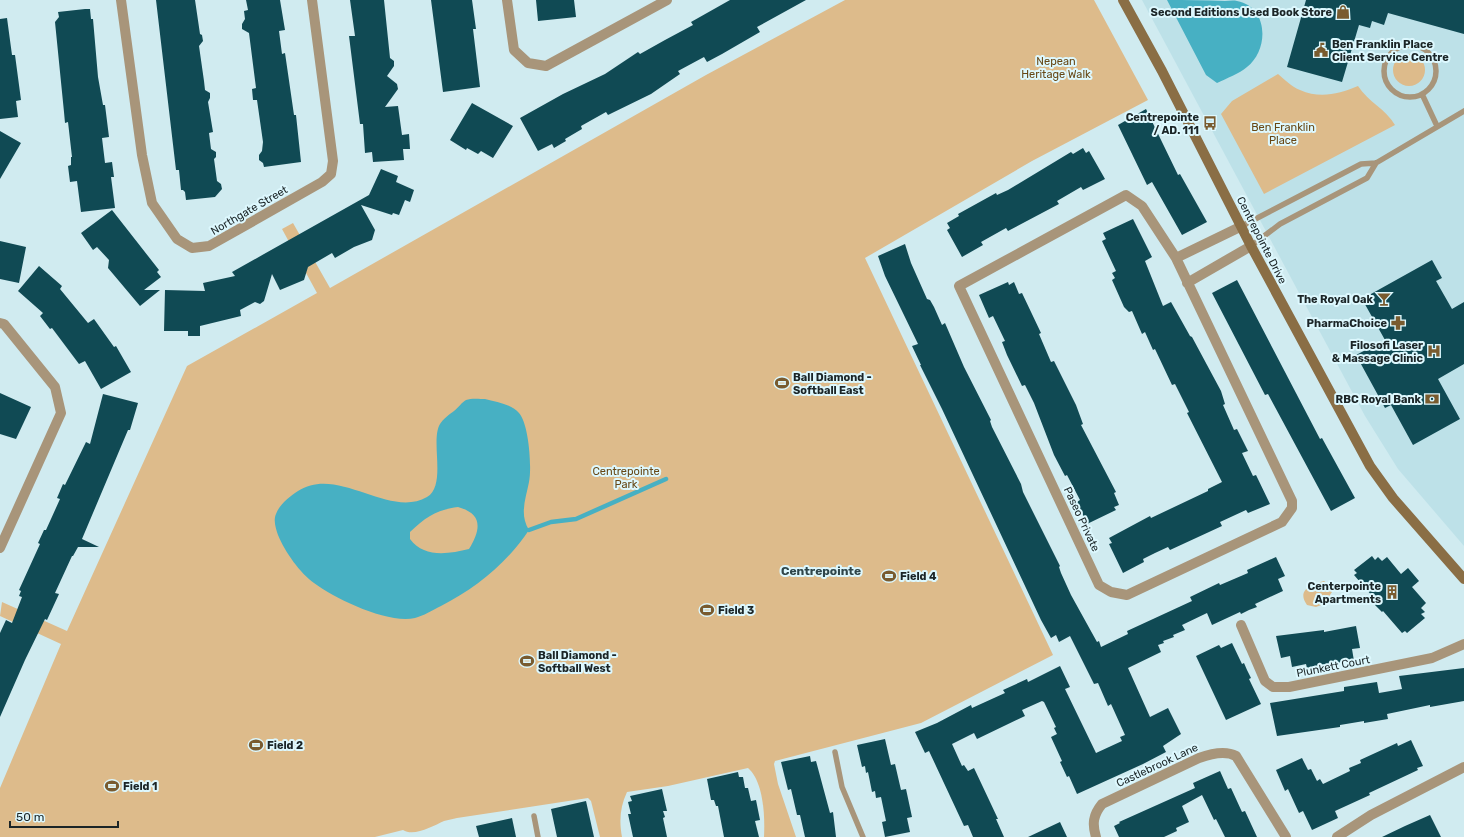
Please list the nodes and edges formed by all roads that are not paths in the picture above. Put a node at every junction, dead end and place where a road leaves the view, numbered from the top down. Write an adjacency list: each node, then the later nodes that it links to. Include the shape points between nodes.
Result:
1 (121, 0): 2 (street, Northgate Street, via 142,154 152,203 177,239 192,248 209,246 322,182 331,174 333,161)
2 (312, 0)
3 (507, 0): 4 (street, via 514,50 528,63 546,66)
4 (667, 0)
5 (1123, 0): 10 (street, Centrepointe Drive)
6 (1422, 94): 6 (lane, via 1434,82 1436,64 1426,49 1417,45 1400,46 1388,57 1385,65 1386,81 1394,91 1405,96 1414,97); 8 (lane)
7 (1464, 111): 8 (lane)
8 (1437, 126): 9 (lane)
9 (1376, 163): 10 (lane, via 1361,164); 11 (lane, via 1367,178 1280,224)
10 (1242, 226): 11 (street, Centrepointe Drive); 12 (street)
11 (1251, 246): 13 (street); 16 (street, Centrepointe Drive, via 1370,466 1397,502)
12 (1176, 258): 13 (street, Paseo Private); 13 (street, Paseo Private, via 1142,206 1126,194 959,286 1099,585 1119,595 1127,595 1146,587 1282,522 1292,508 1292,501)
13 (1187, 282)
14 (0, 323): 15 (street, via 4,324 55,387 61,413)
15 (0, 548)
16 (1464, 578)
17 (1241, 625): 18 (street, Plunkett Court, via 1265,681 1273,687 1289,687 1432,658)
18 (1464, 644)
19 (835, 752): 23 (lane, via 842,787)
20 (1464, 767): 26 (street, via 1371,815)
21 (534, 816): 22 (lane)
22 (538, 837)
23 (863, 837)
24 (1096, 837): 25 (street, Castlebrook Lane, via 1093,819 1102,804 1209,754 1236,756)
25 (1286, 837)
26 (1337, 837)

